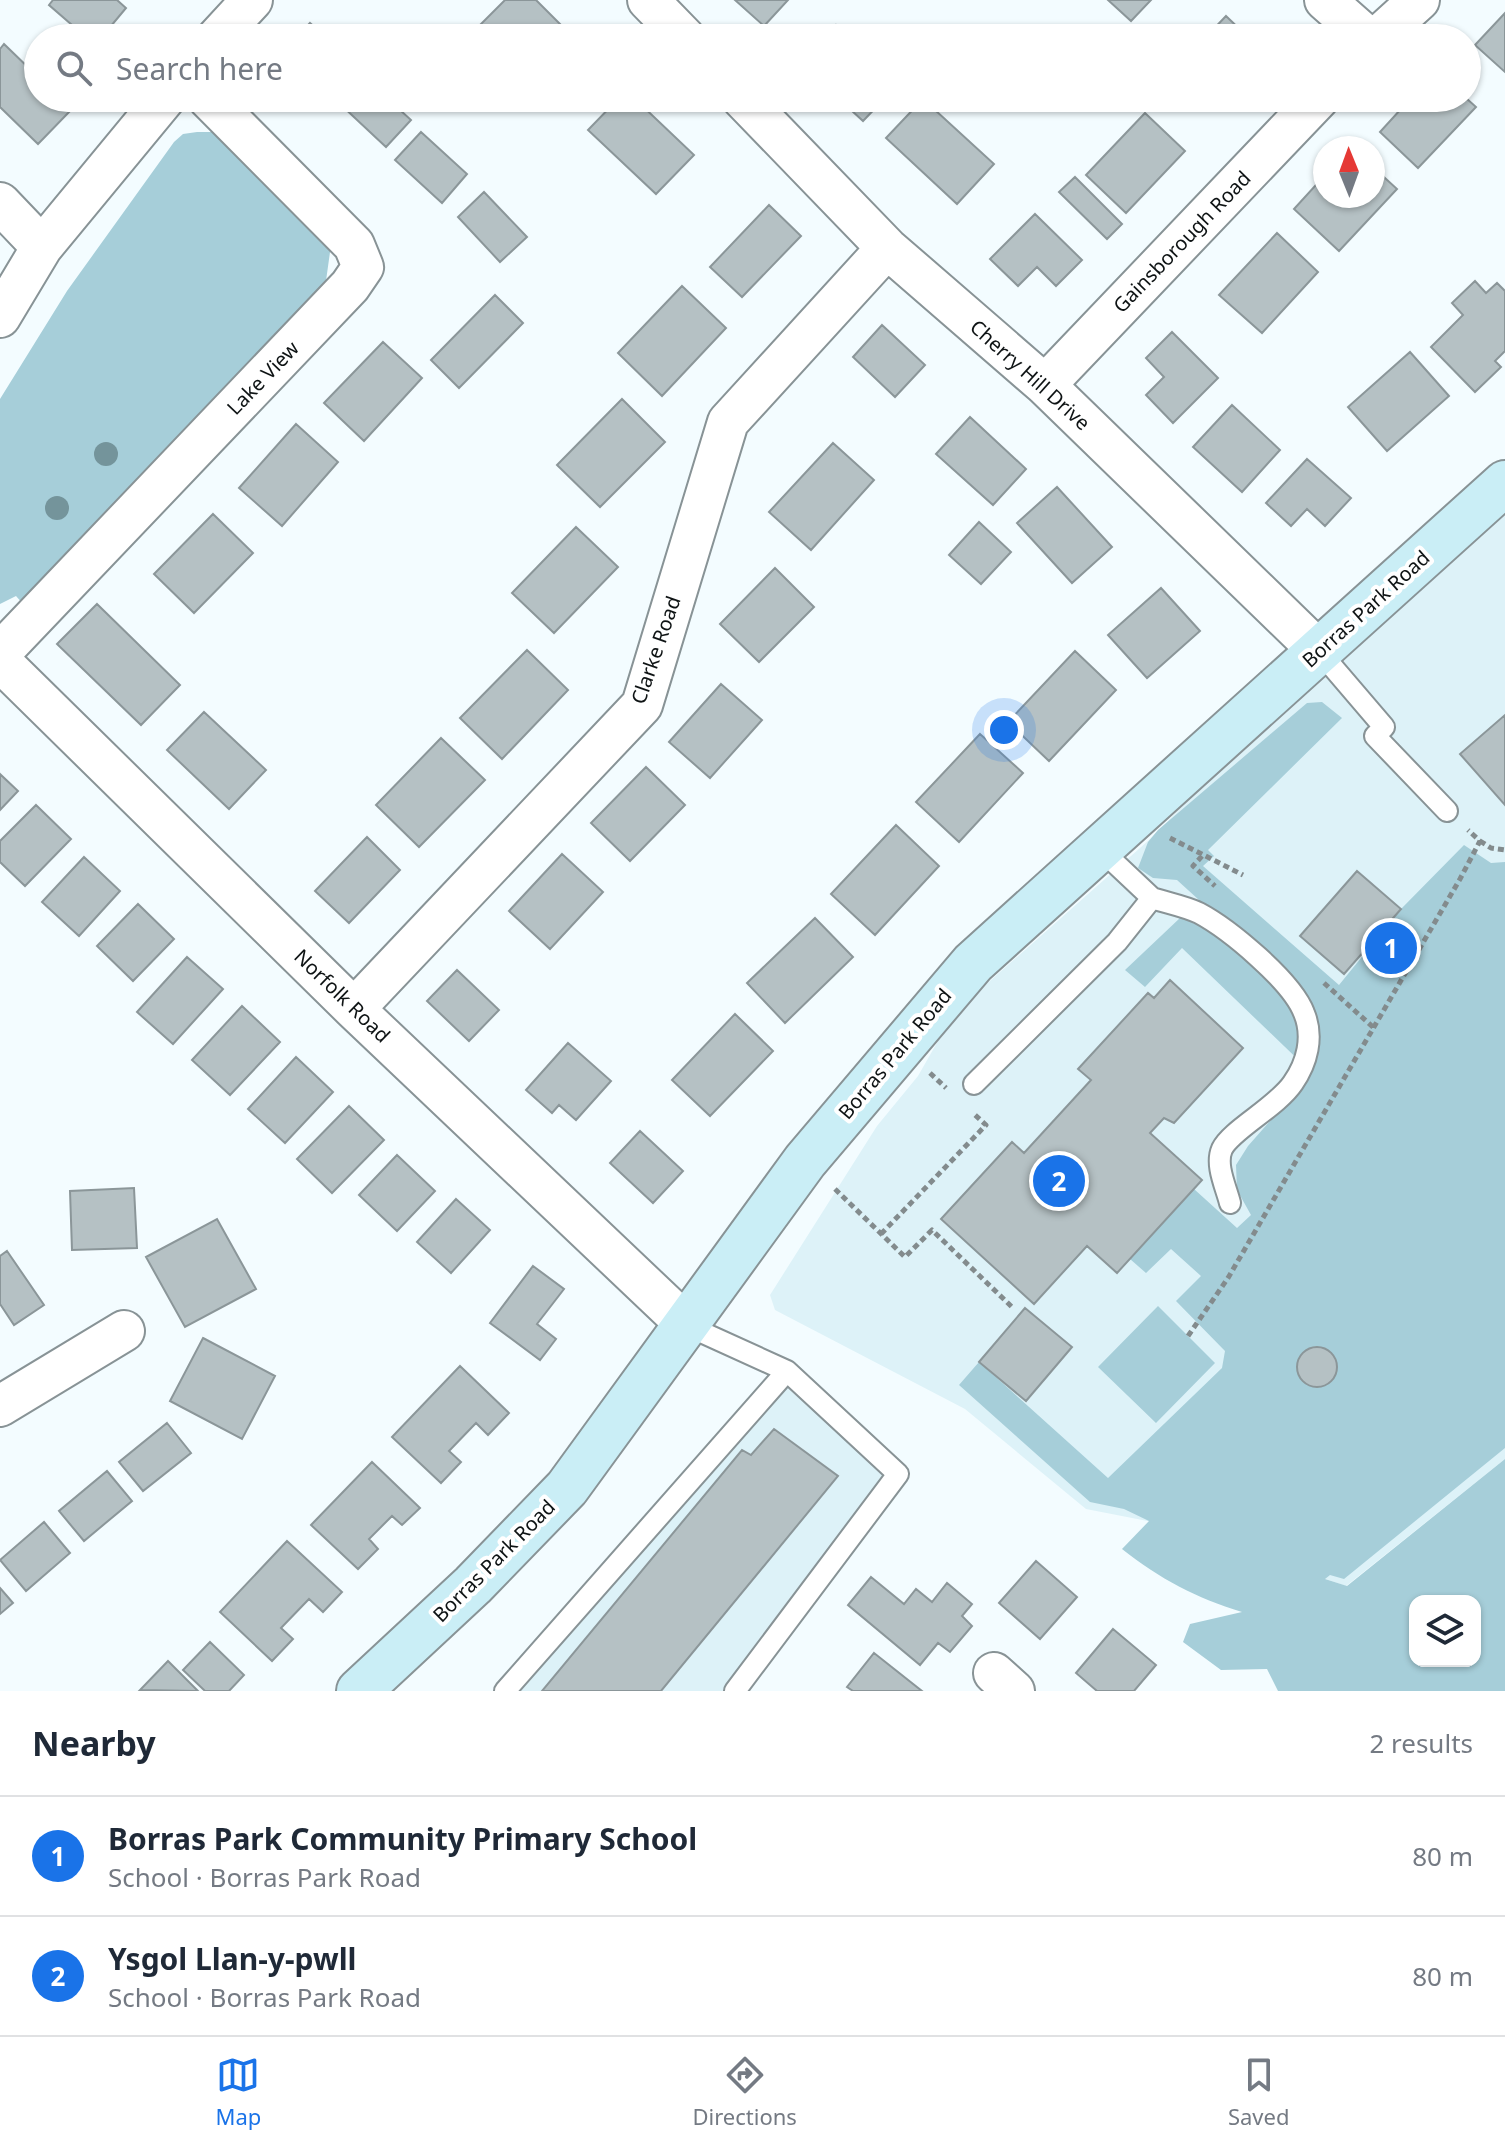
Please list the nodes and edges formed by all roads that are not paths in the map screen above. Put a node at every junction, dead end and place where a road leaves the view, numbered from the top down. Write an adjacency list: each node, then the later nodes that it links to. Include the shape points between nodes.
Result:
1 (252, 0): 5 (street)
2 (648, 0): 6 (street)
3 (1325, 0): 7 (street)
4 (1419, 0): 8 (street)
5 (230, 24)
6 (671, 24)
7 (1352, 24)
8 (1392, 24)
9 (153, 112): 14 (street)
10 (222, 112): 20 (street, Lake View, via 354,245 363,267)
11 (756, 112): 15 (street, Cherry Hill Drive)
12 (1306, 112): 17 (street, Gainsborough Road)
13 (0, 203): 14 (street)
14 (42, 247): 16 (street)
15 (887, 248): 17 (street, Cherry Hill Drive); 25 (street, Clarke Road, via 728,422 642,705)
16 (0, 317)
17 (1045, 385): 19 (street, Cherry Hill Drive)
18 (1505, 483): 19 (street, Borras Park Road)
19 (1319, 651): 22 (lane, via 1384,727 1375,736); 23 (street, Borras Park Road)
20 (0, 653)
21 (0, 661): 25 (street, Norfolk Road)
22 (1447, 811)
23 (1100, 849): 24 (lane); 28 (street, Borras Park Road, via 973,963 901,1045 805,1161)
24 (1152, 898): 26 (lane, via 1117,942); 27 (lane, via 1200,913 1253,954 1298,1001 1308,1025 1307,1055 1291,1087 1220,1153)
25 (354, 1009): 28 (street, Norfolk Road)
26 (974, 1084)
27 (1230, 1203)
28 (688, 1326): 30 (lane); 32 (street, Borras Park Road, via 567,1488)
29 (127, 1332): 31 (street)
30 (787, 1371): 33 (lane); 34 (lane, via 898,1474)
31 (0, 1406)
32 (359, 1691)
33 (505, 1691)
34 (735, 1691)

